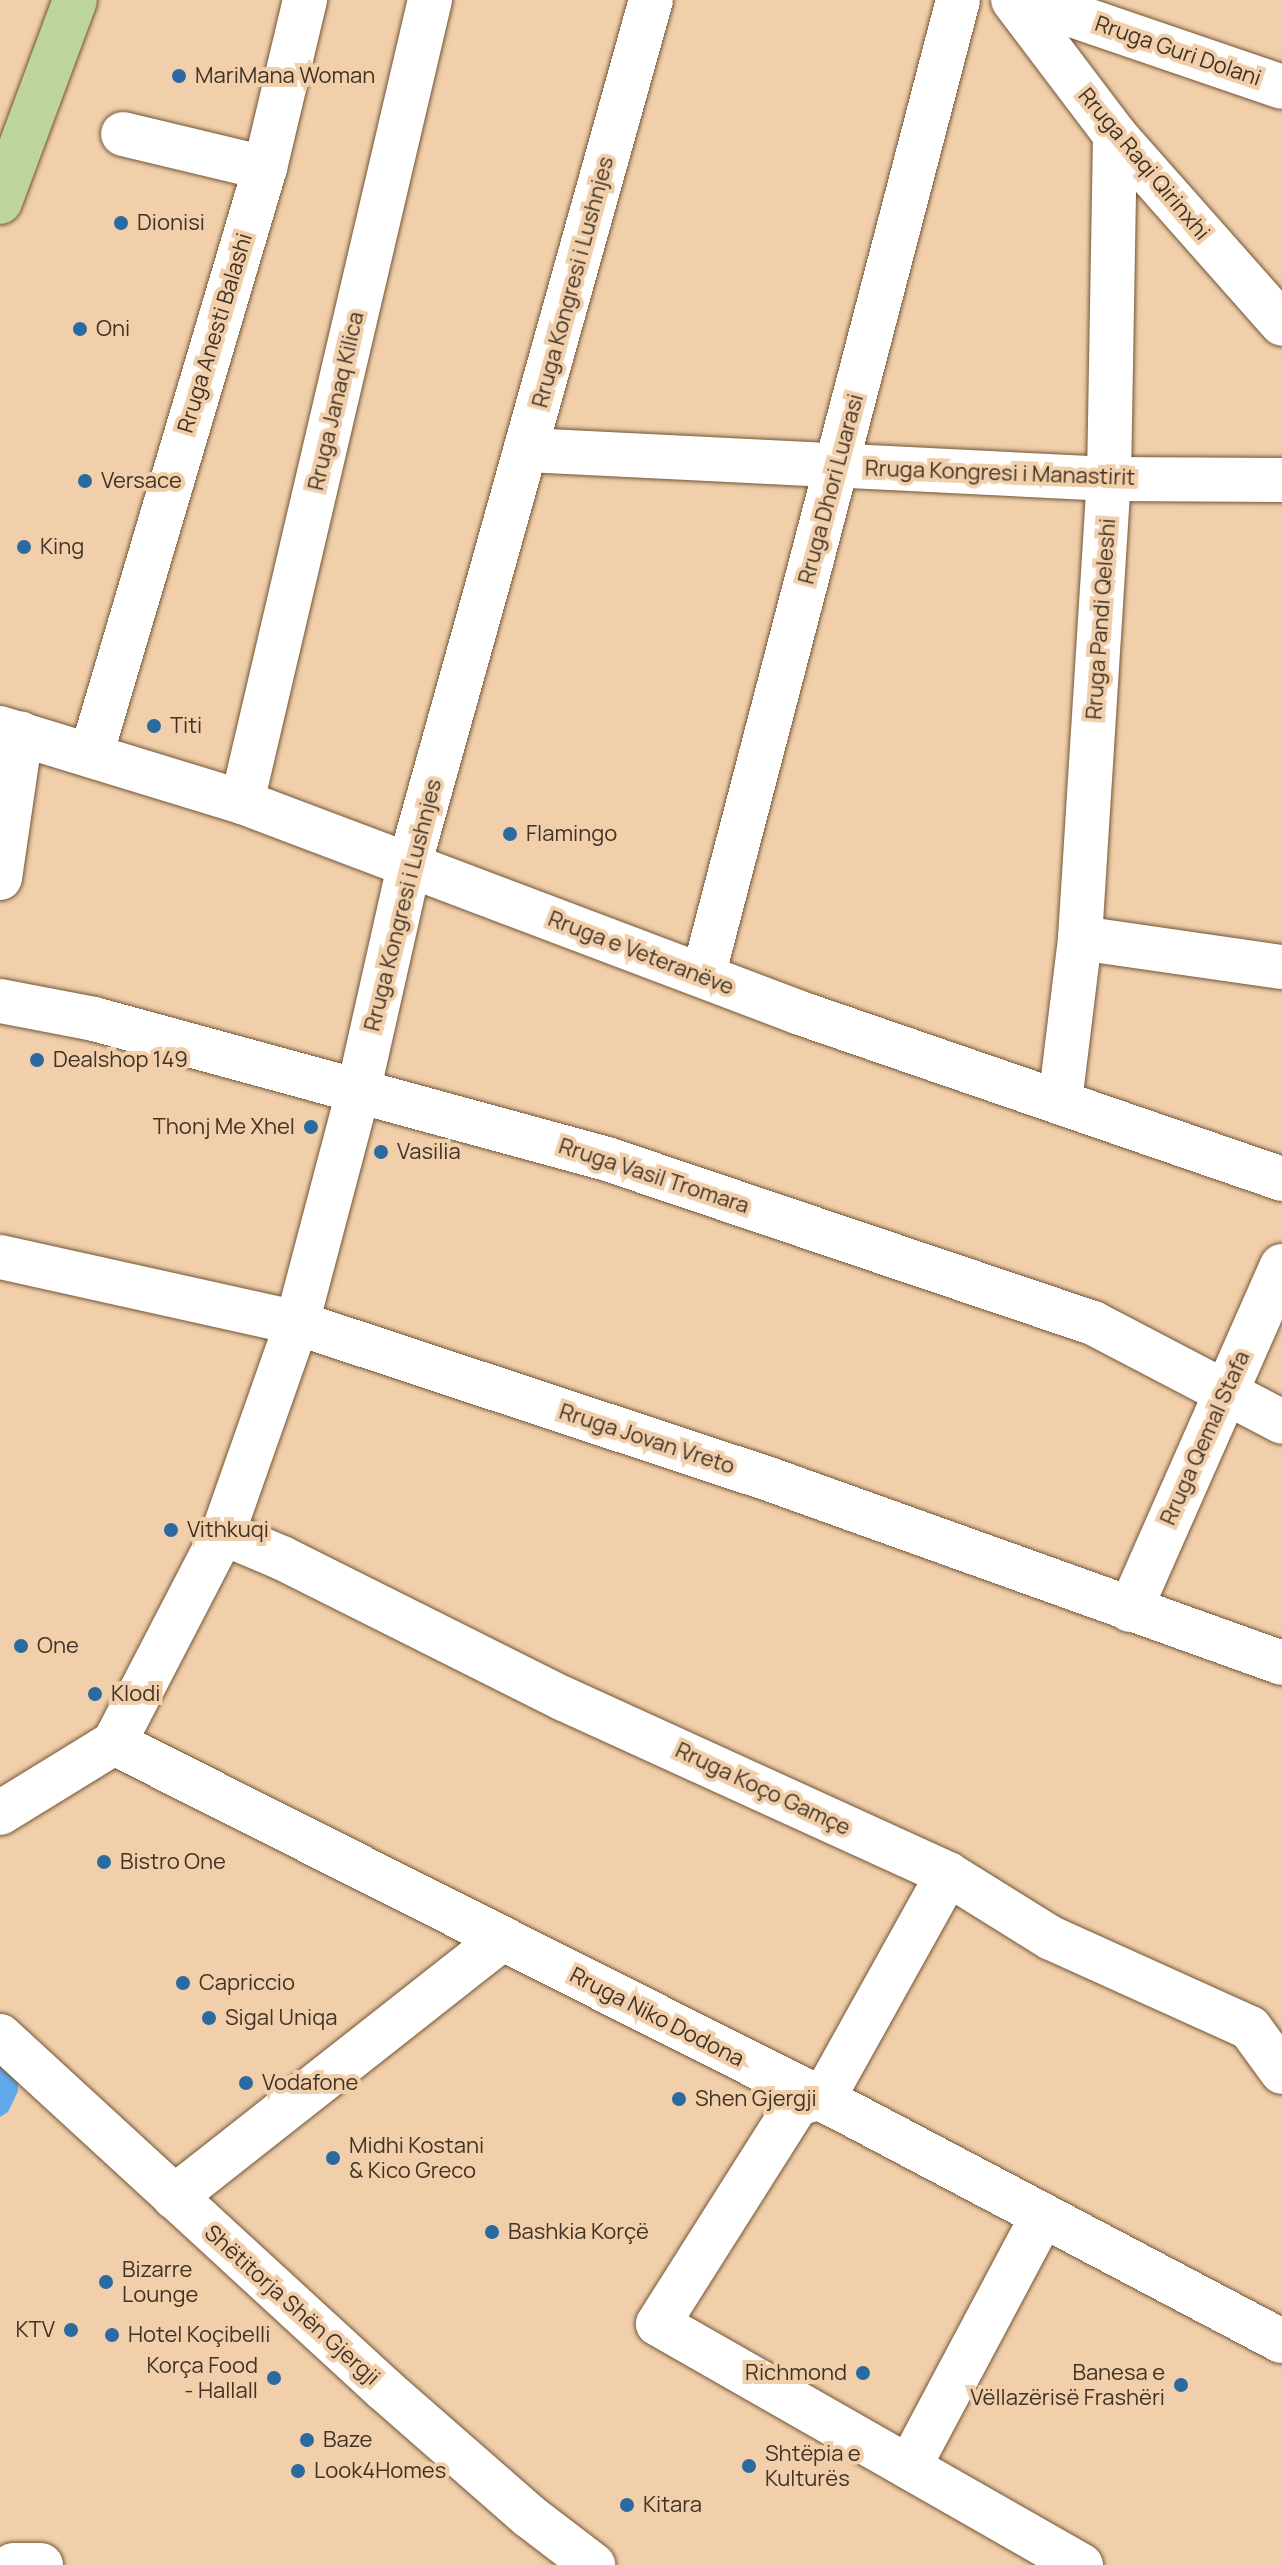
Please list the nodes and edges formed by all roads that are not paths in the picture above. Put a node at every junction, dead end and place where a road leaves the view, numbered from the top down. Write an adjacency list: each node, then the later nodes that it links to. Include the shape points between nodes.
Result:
1 (75, 0): 12 (main road)
2 (305, 0): 11 (street, Rruga Anesti Balashi)
3 (430, 0): 20 (street, Rruga Janaq Kilica)
4 (651, 0): 14 (street, Rruga Kongresi i Lushnjes)
5 (958, 0): 15 (street, Rruga Dhori Luarasi)
6 (1013, 0): 10 (street, Rruga Raqi Qirinxhi)
7 (1028, 0): 8 (street, Rruga Guri Dolani)
8 (1282, 87)
9 (123, 134): 11 (street)
10 (1115, 135): 13 (street, Rruga Raqi Qirinxhi); 16 (street, Rruga Pandi Qeleshi)
11 (265, 168): 19 (street, Rruga Anesti Balashi)
12 (4, 177)
13 (1282, 324)
14 (527, 450): 15 (street, Rruga Kongresi i Manastirit); 21 (street, Rruga Kongresi i Lushnjes)
15 (837, 466): 16 (street, Rruga Kongresi i Manastirit); 25 (street, Rruga Dhori Luarasi, via 707,961)
16 (1109, 479): 17 (street, Rruga Kongresi i Manastirit); 23 (street, Rruga Pandi Qeleshi)
17 (1282, 480)
18 (10, 731): 19 (street, Rruga e Veteranëve); 22 (street)
19 (91, 755): 20 (street, Rruga e Veteranëve)
20 (242, 802): 21 (street, Rruga e Veteranëve)
21 (409, 866): 25 (street, Rruga e Veteranëve); 27 (street, Rruga Kongresi i Lushnjes)
22 (0, 878)
23 (1080, 938): 24 (street); 28 (street, Rruga Pandi Qeleshi)
24 (1282, 967)
25 (709, 978): 28 (street, Rruga e Veteranëve)
26 (0, 1001): 27 (street, Rruga Vasil Tromara, via 94,1019)
27 (359, 1088): 32 (street, Rruga Kongresi i Lushnjes); 33 (street, Rruga Vasil Tromara, via 607,1159 1093,1323)
28 (1060, 1102): 29 (street, Rruga e Veteranëve)
29 (1282, 1179)
30 (0, 1257): 32 (street, Rruga Jovan Vreto)
31 (1282, 1266): 33 (street, Rruga Qemal Stafa)
32 (297, 1323): 35 (street, Rruga Kongresi i Lushnjes); 36 (street, Rruga Jovan Vreto, via 766,1478)
33 (1224, 1392): 34 (street, Rruga Vasil Tromara); 36 (street, Rruga Qemal Stafa)
34 (1282, 1422)
35 (223, 1533): 38 (street, Rruga Kongresi i Lushnjes); 40 (street, Rruga Koço Gamçe, via 564,1699)
36 (1130, 1610): 37 (street, Rruga Jovan Vreto)
37 (1282, 1663)
38 (114, 1743): 39 (street); 41 (street, Rruga Niko Dodona)
39 (0, 1813)
40 (948, 1874): 43 (street, Rruga Koço Gamçe, via 1051,1938 1250,2028); 44 (street, via 833,2081)
41 (502, 1939): 44 (street, Rruga Niko Dodona); 45 (street)
42 (0, 2036): 45 (street, Shëtitorja Shën Gjergji)
43 (1281, 2069)
44 (818, 2098): 46 (street, Rruga Niko Dodona); 48 (street, via 797,2104 658,2324)
45 (174, 2197): 51 (street, Shëtitorja Shën Gjergji, via 392,2396)
46 (1043, 2215): 47 (street, Rruga Niko Dodona); 48 (street)
47 (1282, 2341)
48 (909, 2467): 52 (street)
49 (13, 2565): 50 (street)
50 (41, 2565)
51 (593, 2565)
52 (1081, 2565)

